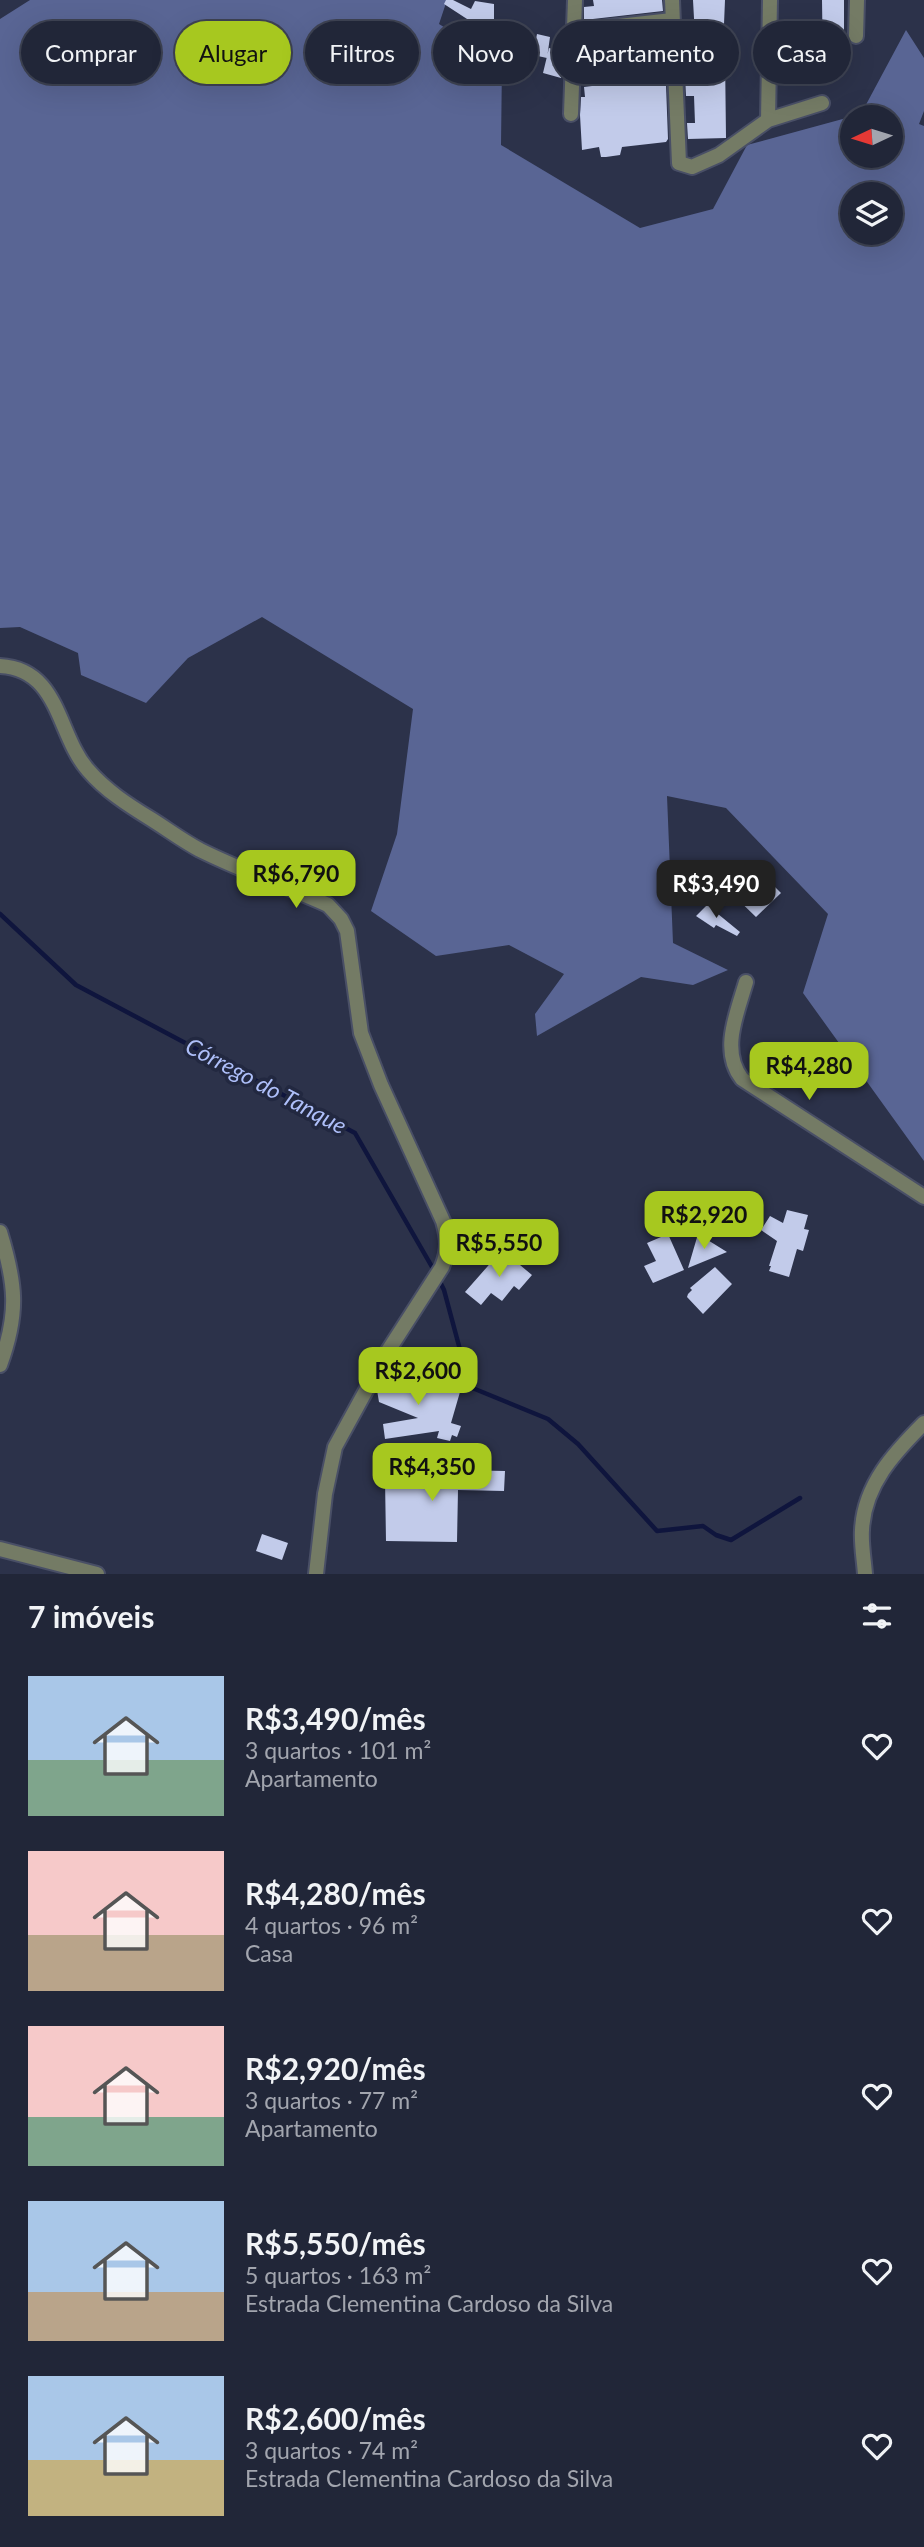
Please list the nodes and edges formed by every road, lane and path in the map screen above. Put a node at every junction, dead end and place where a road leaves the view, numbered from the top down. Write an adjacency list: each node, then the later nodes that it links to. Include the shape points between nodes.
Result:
1 (575, 0): 6 (street)
2 (672, 0): 5 (street)
3 (770, 0): 12 (street)
4 (857, 0): 8 (street)
5 (672, 20): 7 (street); 12 (street, via 679,163 692,167 719,155)
6 (574, 21)
7 (663, 21)
8 (856, 36)
9 (572, 84): 11 (street)
10 (822, 103): 12 (street)
11 (571, 114)
12 (768, 120)
13 (0, 666): 21 (street, via 28,674 47,690 87,769 119,799 200,850 328,905 341,919 351,945 357,1014 365,1046 448,1240 442,1267 386,1354 335,1447)
14 (746, 982): 15 (street, via 732,1035 734,1068 742,1079)
15 (924, 1196)
16 (0, 1232): 17 (street, via 13,1285 14,1315)
17 (0, 1365)
18 (924, 1423): 22 (street, via 874,1482 866,1502 862,1530)
19 (4, 1550): 20 (street)
20 (97, 1574)
21 (316, 1574)
22 (866, 1574)

